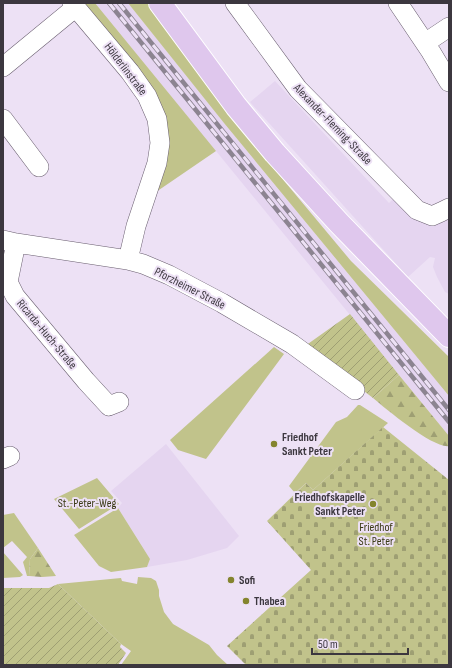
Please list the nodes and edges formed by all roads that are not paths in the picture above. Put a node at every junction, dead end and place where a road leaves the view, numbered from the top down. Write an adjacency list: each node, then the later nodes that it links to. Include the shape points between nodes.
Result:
1 (160, 3): 14 (main road, via 236,106 275,153 339,223)
2 (235, 3): 11 (street, Alexander-Fleming-Straße, via 298,89 417,210 432,216)
3 (398, 3): 6 (street)
4 (74, 5): 7 (street); 13 (street, Hölderlinstraße, via 130,72 147,96 157,119 160,144 157,163)
5 (449, 27): 6 (street)
6 (425, 43): 8 (street)
7 (3, 67)
8 (449, 82)
9 (3, 119): 10 (street)
10 (39, 167)
11 (449, 208)
12 (10, 241): 13 (street, Pforzheimer Straße); 17 (street, Ricarda-Huch-Straße, via 8,282 15,296 109,406)
13 (128, 260): 16 (street, Pforzheimer Straße, via 169,275 222,303 292,344)
14 (440, 319): 15 (main road)
15 (449, 336)
16 (355, 390)
17 (119, 402)

